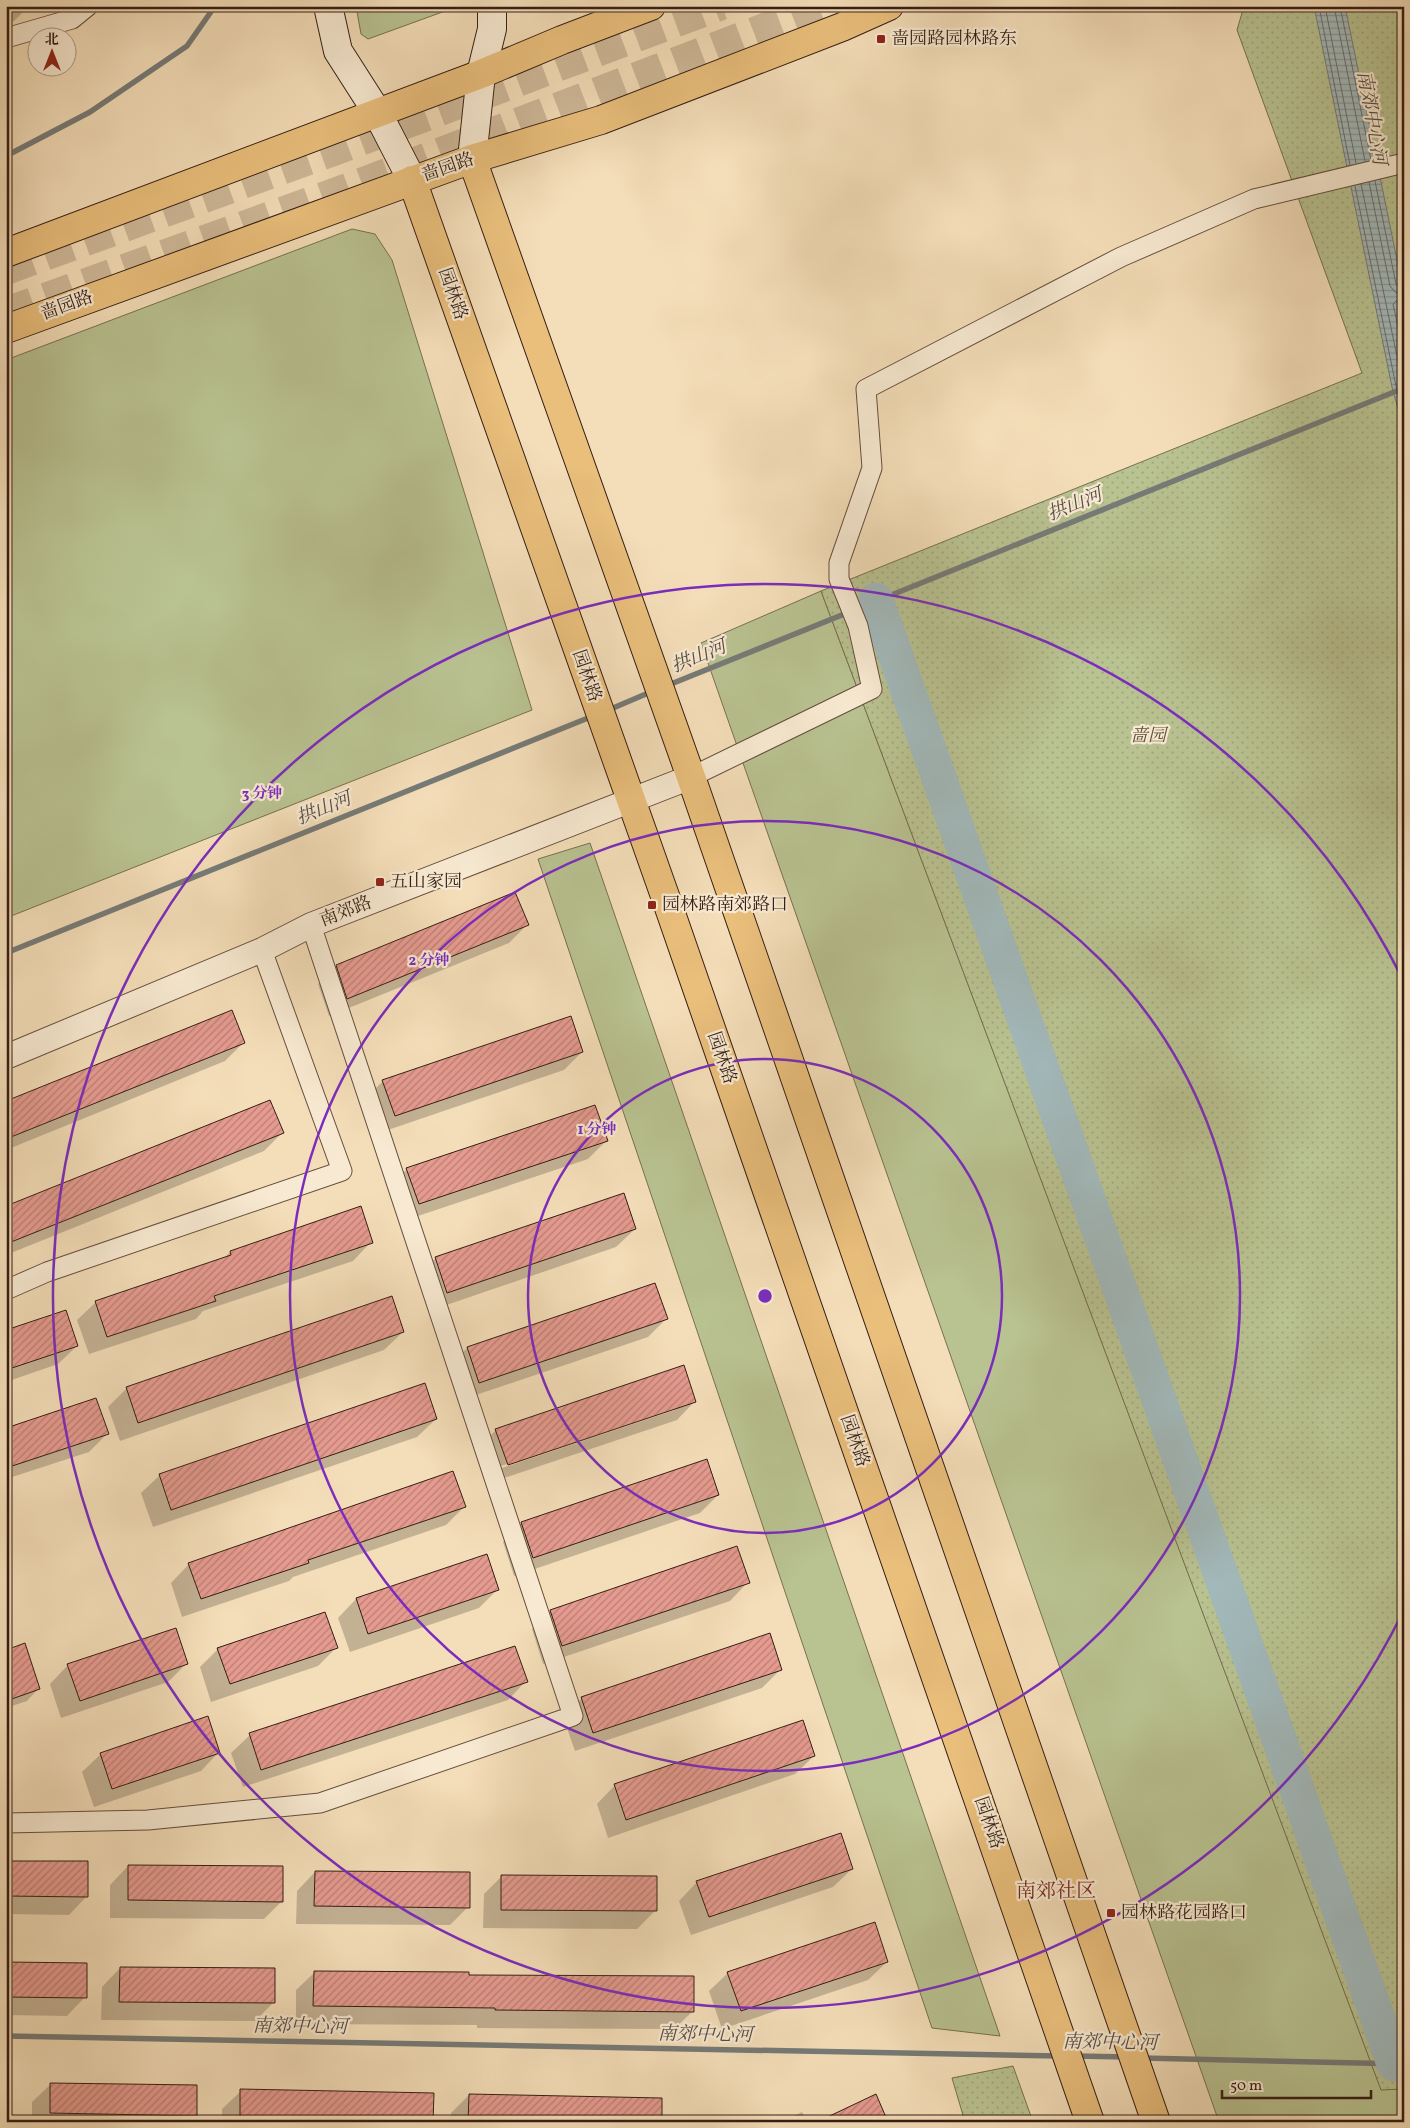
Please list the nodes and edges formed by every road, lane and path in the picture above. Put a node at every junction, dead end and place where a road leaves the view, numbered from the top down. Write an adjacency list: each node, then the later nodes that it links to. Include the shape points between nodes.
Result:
1 (88, 6): 6 (street, via 72,19)
2 (328, 6): 8 (main road, 园林路, via 338,51)
3 (492, 6): 7 (main road, via 492,29)
4 (651, 6): 7 (main road)
5 (889, 6): 9 (main road, 啬园路, via 601,120)
6 (6, 38)
7 (481, 74): 8 (main road); 9 (main road)
8 (377, 112): 11 (main road, 园林路); 12 (main road)
9 (472, 159): 11 (main road, 啬园路); 14 (main road)
10 (1404, 163): 14 (street, via 1254,198 1121,258 866,390 872,468 839,563 839,579 858,626 872,689)
11 (412, 180): 13 (main road, 啬园路); 15 (main road, 园林路)
12 (6, 253)
13 (6, 329)
14 (691, 777): 15 (street, 南郊路); 22 (main road)
15 (629, 799): 16 (street, 南郊路); 21 (main road, 园林路)
16 (311, 925): 17 (street, 南郊路); 20 (street, via 573,1716 320,1803 148,1820)
17 (262, 950): 18 (street, 南郊路); 19 (street, via 342,1171 47,1272)
18 (6, 1057)
19 (6, 1290)
20 (6, 1823)
21 (1090, 2122)
22 (1156, 2122)

